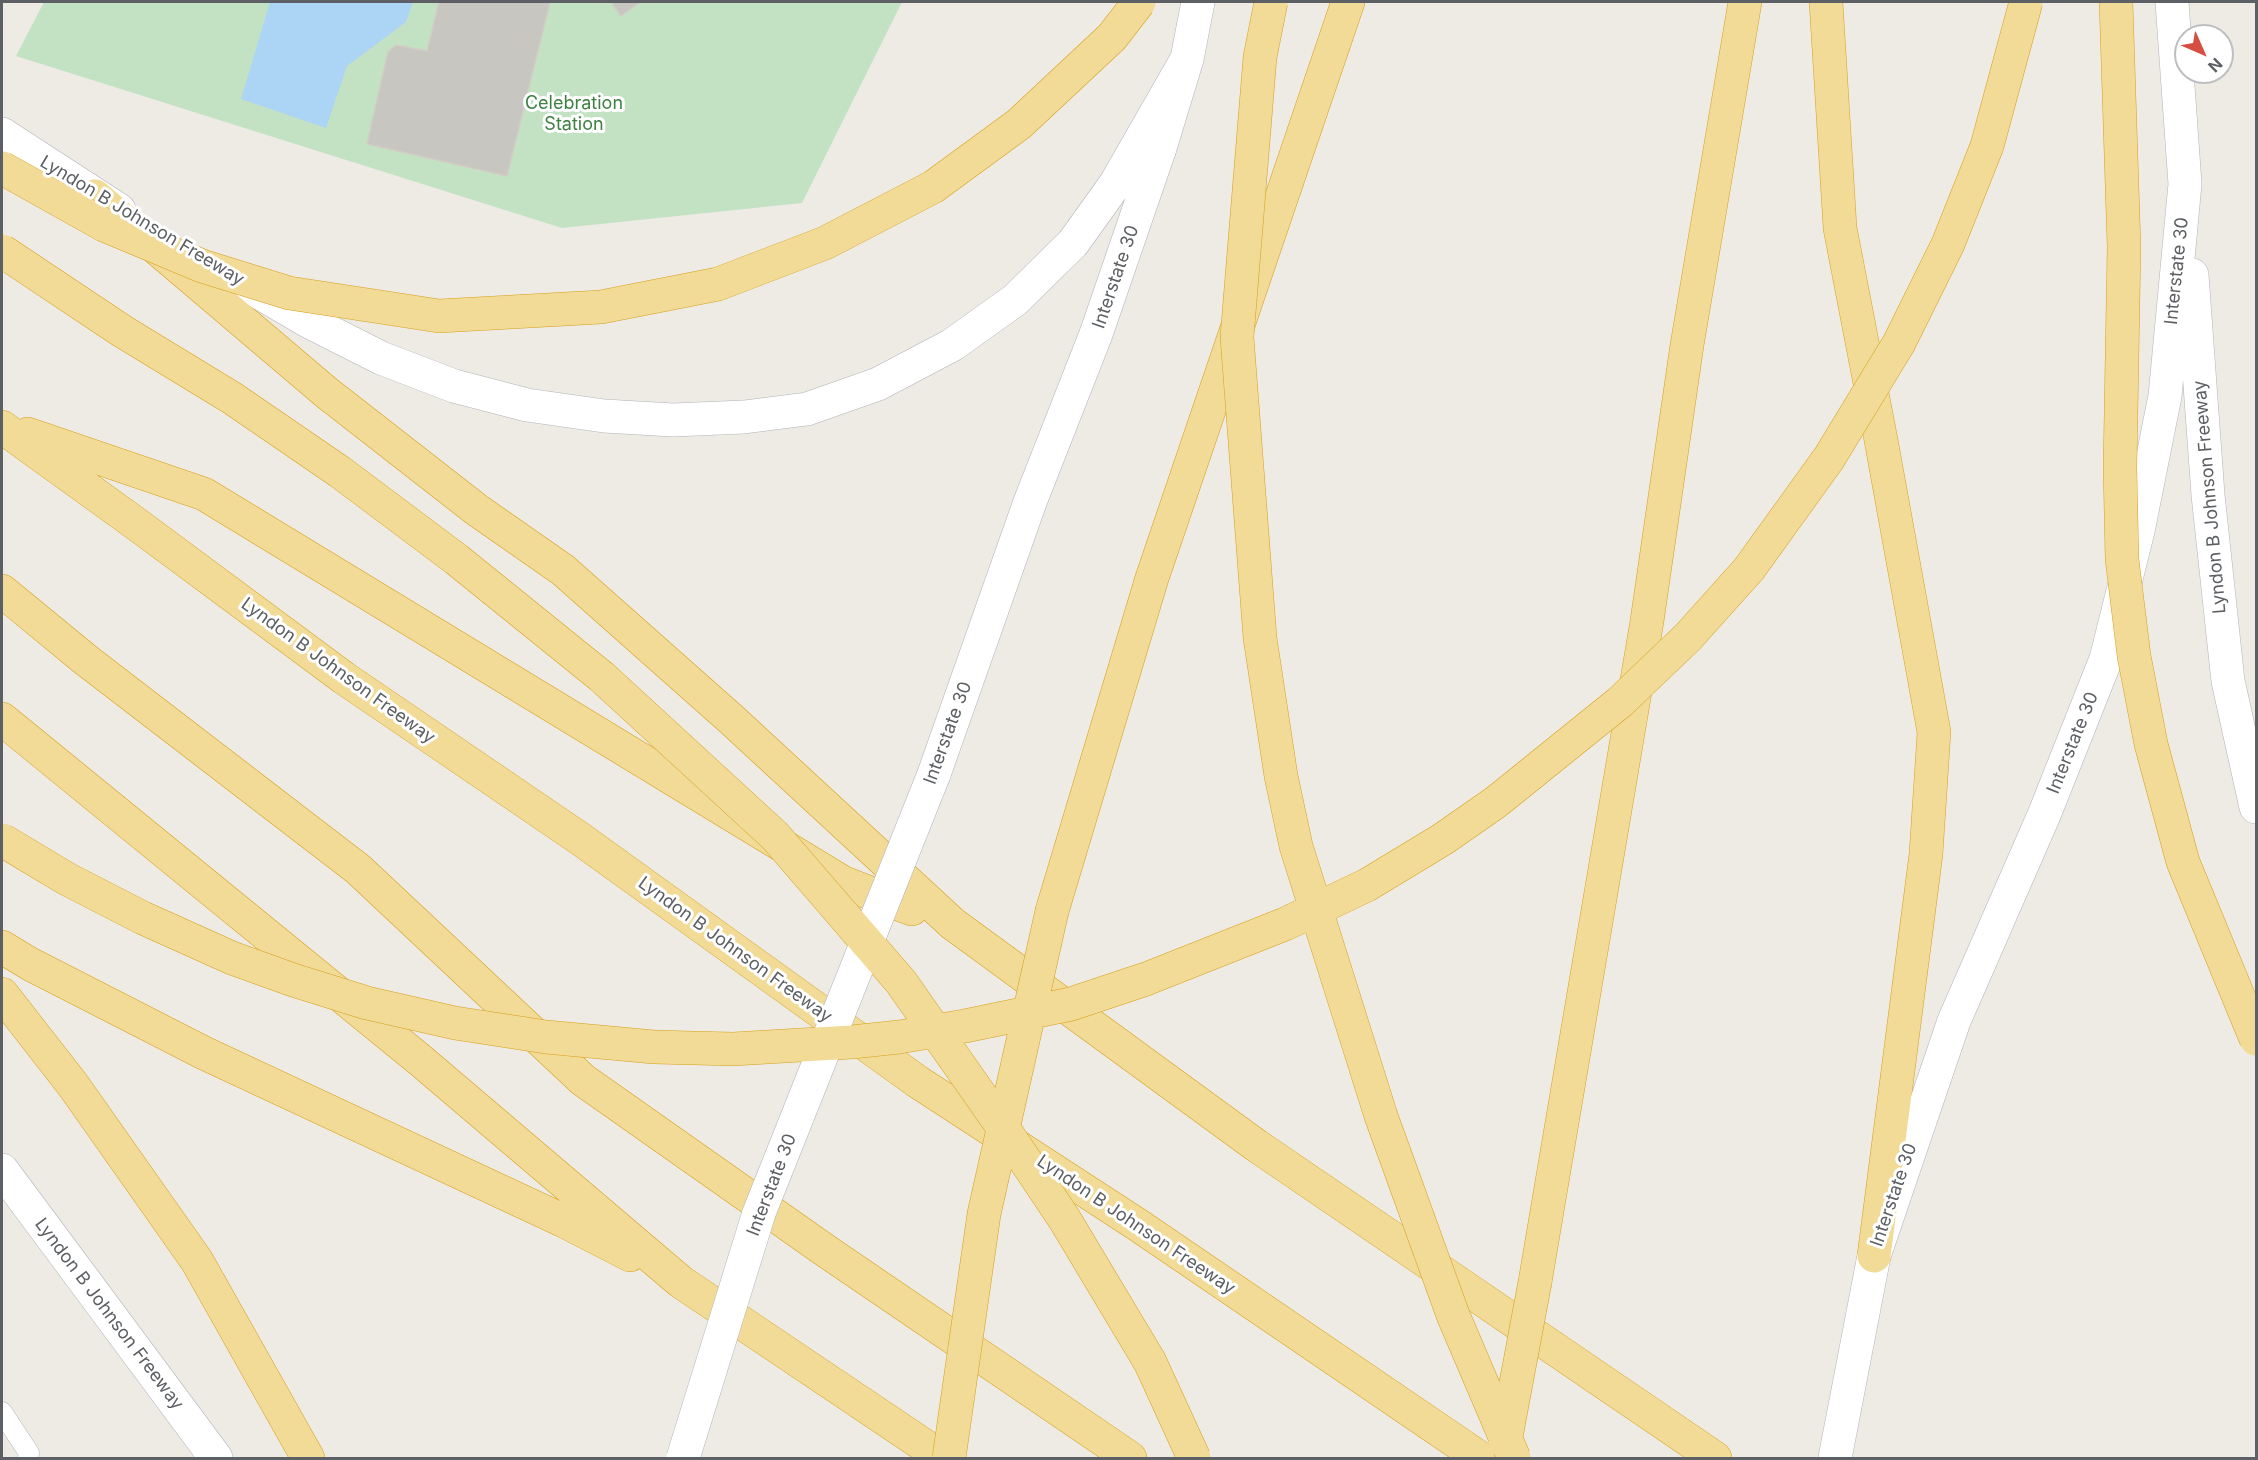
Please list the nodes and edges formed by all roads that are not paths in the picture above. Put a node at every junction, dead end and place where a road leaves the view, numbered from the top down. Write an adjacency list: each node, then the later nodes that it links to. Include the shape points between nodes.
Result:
1 (1139, 2): 12 (highway, bridge, via 1112,37 1019,124 933,187 825,243 718,284 602,307 440,316 289,293 202,266 104,225)
2 (1198, 2): 10 (main road, Interstate 30)
3 (1271, 2): 40 (highway, bridge, via 1260,57 1237,337 1260,638 1281,776 1296,846 1381,1116 1453,1315)
4 (1348, 2): 35 (highway, bridge, via 1152,578 1052,911 984,1214)
5 (1745, 2): 39 (highway, bridge, via 1687,345 1647,621)
6 (1826, 2): 26 (highway, via 1839,228 1934,732 1926,854)
7 (2026, 2): 20 (highway, bridge, via 1987,146 1944,254 1899,343 1835,449 1749,569 1688,637 1620,702 1504,795 1443,839 1367,885 1285,924 1071,1004 965,1026 852,1042 733,1049 654,1047 546,1037 455,1023 293,980 143,918)
8 (2115, 2): 24 (highway, bridge, via 2124,247 2122,559 2134,656 2151,744 2183,862)
9 (2172, 2): 13 (main road, Interstate 30)
10 (1186, 59): 14 (main road, Lyndon B Johnson Freeway, via 1104,200 1073,243 1015,300 952,345 878,384 807,409 744,417 673,420 604,416 527,405 454,386 381,358 308,321); 33 (main road, Interstate 30, bridge, via 1096,334 1030,502 934,774 759,1213)
11 (2, 134): 14 (main road, Lyndon B Johnson Freeway)
12 (2, 168)
13 (2185, 184): 19 (main road, Lyndon B Johnson Freeway, via 2208,495 2228,681); 26 (main road, Interstate 30, via 2164,396 2138,531 2106,659 2044,815 1954,1021)
14 (95, 196): 21 (highway, via 327,393 477,510 563,570 731,718)
15 (2, 251): 37 (highway, bridge, via 232,398 456,559 602,676 775,836 901,982 1002,1126 1065,1220 1150,1362)
16 (2, 426): 21 (highway, via 204,494 844,883); 38 (highway, Lyndon B Johnson Freeway, via 344,678 588,845 918,1082 1138,1225)
17 (2, 591): 36 (highway, via 358,869 583,1080)
18 (2, 719): 27 (highway, via 420,1060)
19 (2256, 807)
20 (2, 840)
21 (953, 924): 41 (highway, via 1257,1146)
22 (2, 946): 27 (highway, via 204,1053 564,1221)
23 (2, 994): 32 (highway, via 73,1085 197,1261)
24 (2256, 1039)
25 (2, 1170): 31 (main road, Lyndon B Johnson Freeway)
26 (1874, 1256): 29 (main road, Interstate 30)
27 (681, 1282): 34 (highway)
28 (2, 1412): 30 (lane, via 29,1453)
29 (1837, 1443)
30 (28, 1458)
31 (216, 1458)
32 (308, 1458)
33 (683, 1458)
34 (943, 1458)
35 (949, 1458)
36 (1130, 1458)
37 (1194, 1458)
38 (1479, 1458)
39 (1502, 1458)
40 (1514, 1458)
41 (1715, 1458)

